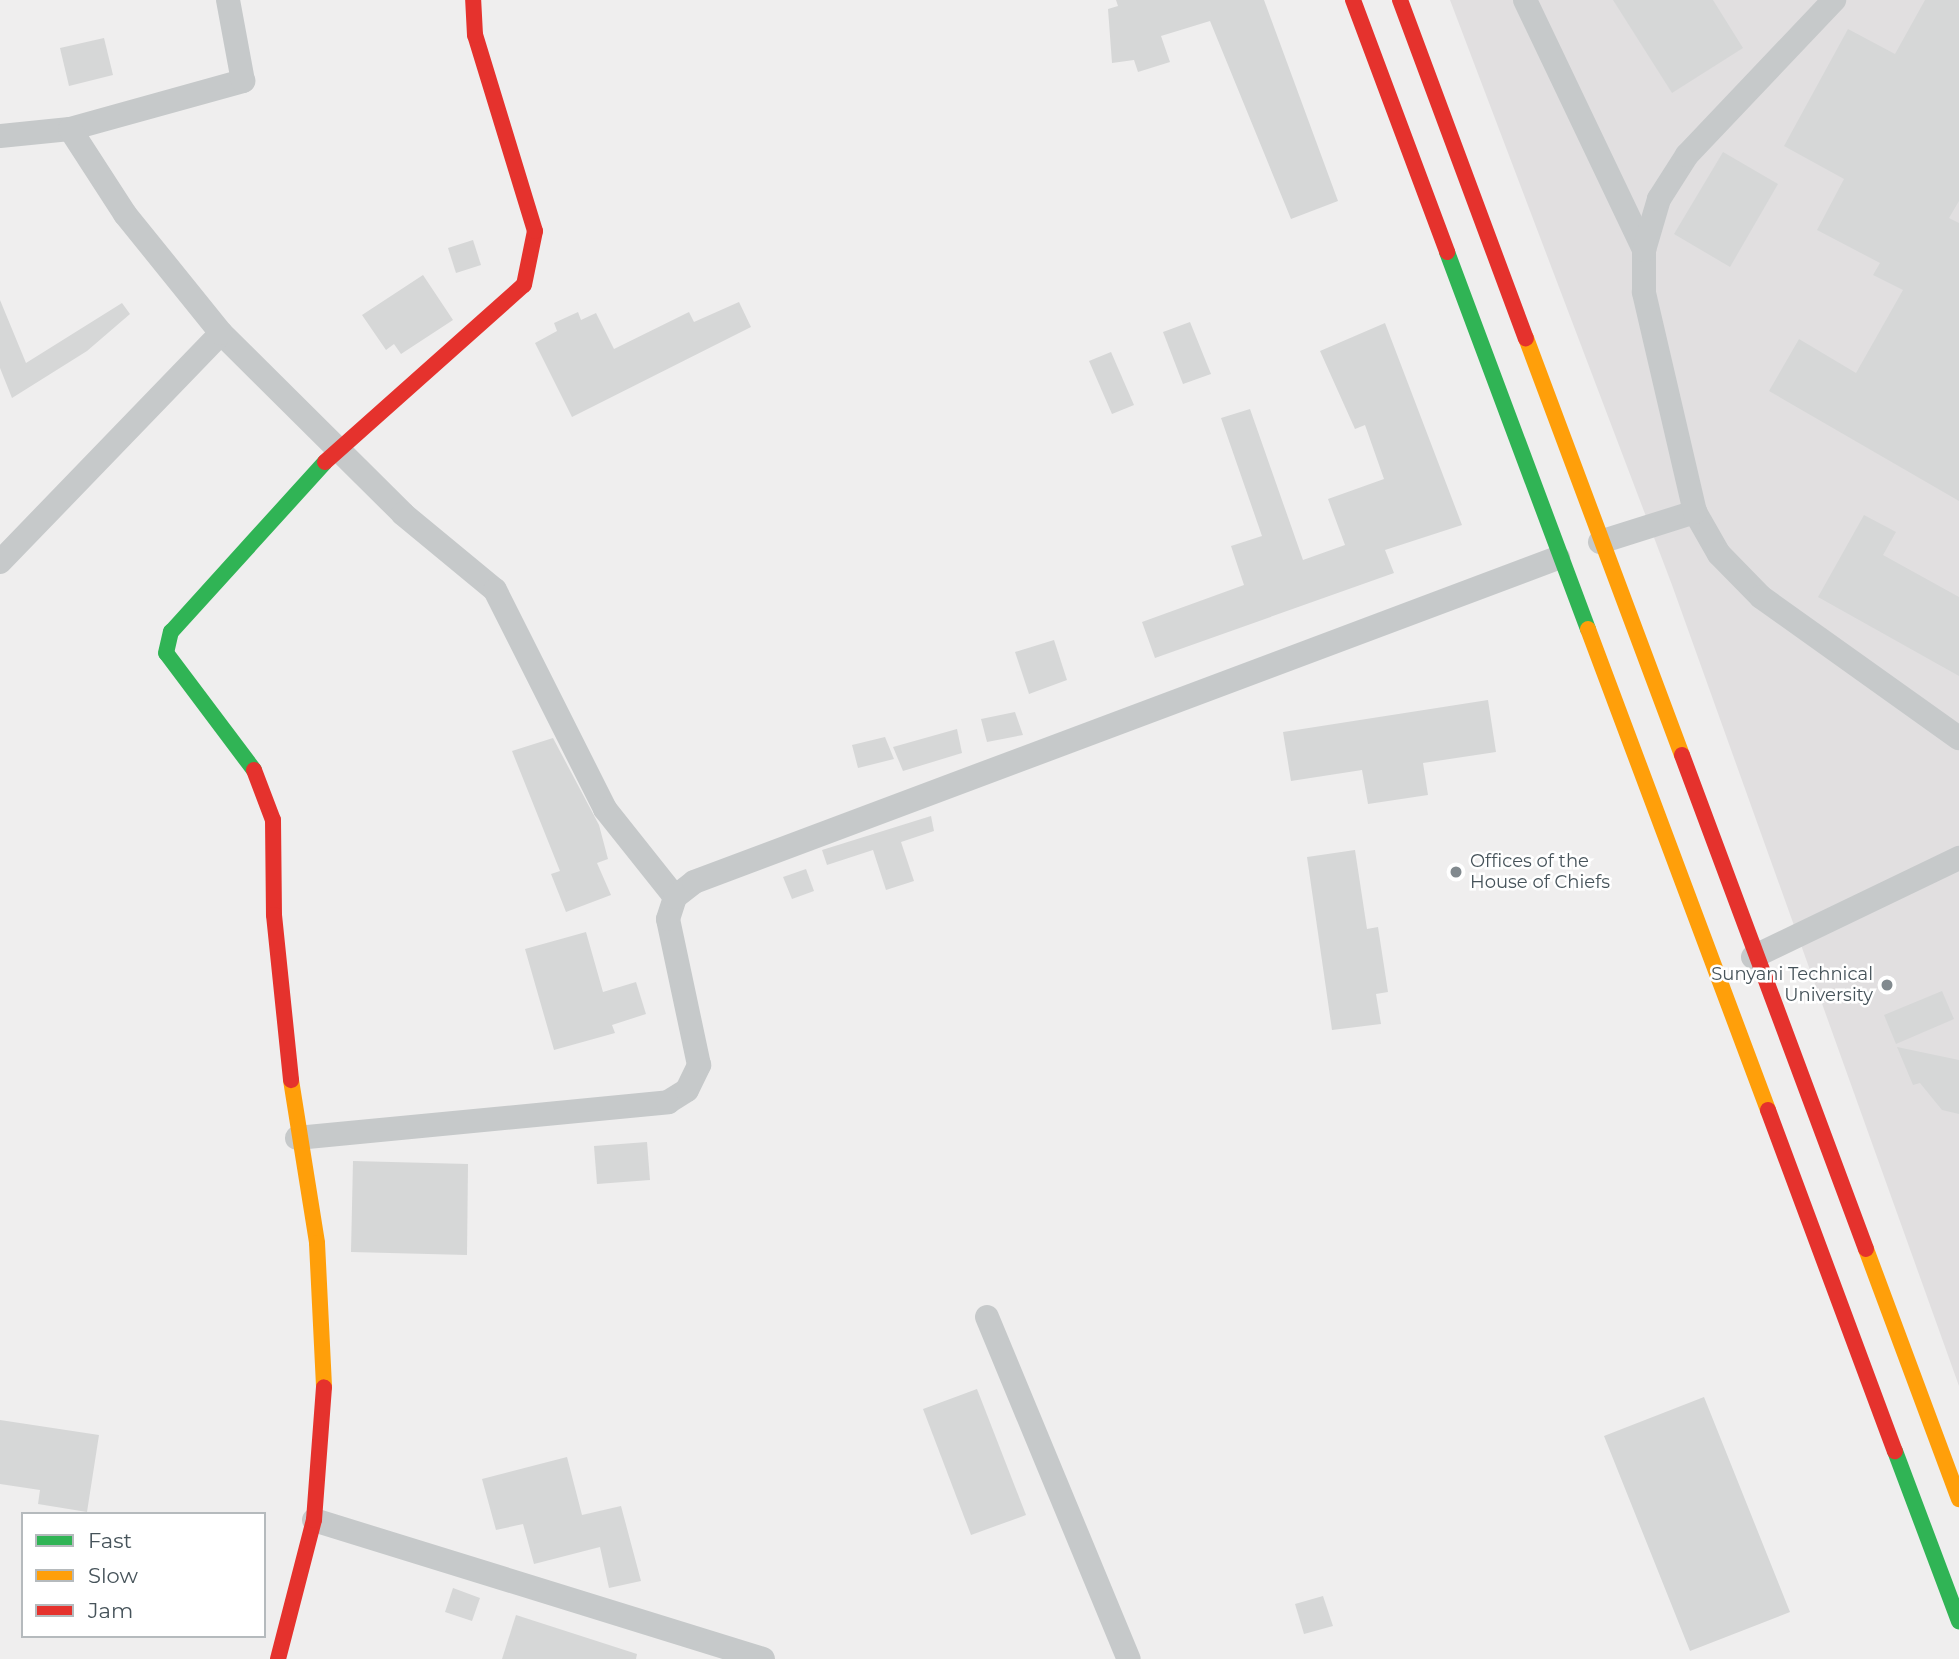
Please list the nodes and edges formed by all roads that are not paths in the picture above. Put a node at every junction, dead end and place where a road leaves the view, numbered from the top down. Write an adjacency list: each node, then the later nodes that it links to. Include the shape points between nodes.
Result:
1 (228, 0): 7 (street, via 243,81)
2 (473, 0): 11 (main road, via 474,35 535,231 533,260 524,285)
3 (1353, 0): 14 (main road)
4 (1400, 0): 13 (main road)
5 (1525, 0): 9 (street)
6 (1834, 0): 9 (street, via 1688,155 1659,199)
7 (71, 129): 8 (street); 10 (street, via 125,214)
8 (0, 136)
9 (1644, 250): 12 (street, via 1644,292)
10 (221, 333): 11 (street); 15 (street)
11 (337, 450): 18 (street, via 495,590 605,809); 20 (main road, via 171,632 166,653 249,757 273,820 274,915)
12 (1695, 512): 13 (street); 16 (street, via 1719,554 1761,597)
13 (1600, 542): 19 (main road)
14 (1558, 558): 18 (street, via 694,882); 24 (main road)
15 (0, 562)
16 (1959, 738)
17 (1959, 858): 19 (street)
18 (675, 897): 20 (street, via 668,919 698,1065 687,1090 668,1102)
19 (1753, 957): 22 (main road)
20 (297, 1138): 23 (main road, via 317,1244 326,1360)
21 (987, 1317): 27 (street)
22 (1959, 1499)
23 (314, 1520): 25 (main road); 26 (street)
24 (1959, 1621)
25 (278, 1659)
26 (763, 1659)
27 (1129, 1659)

